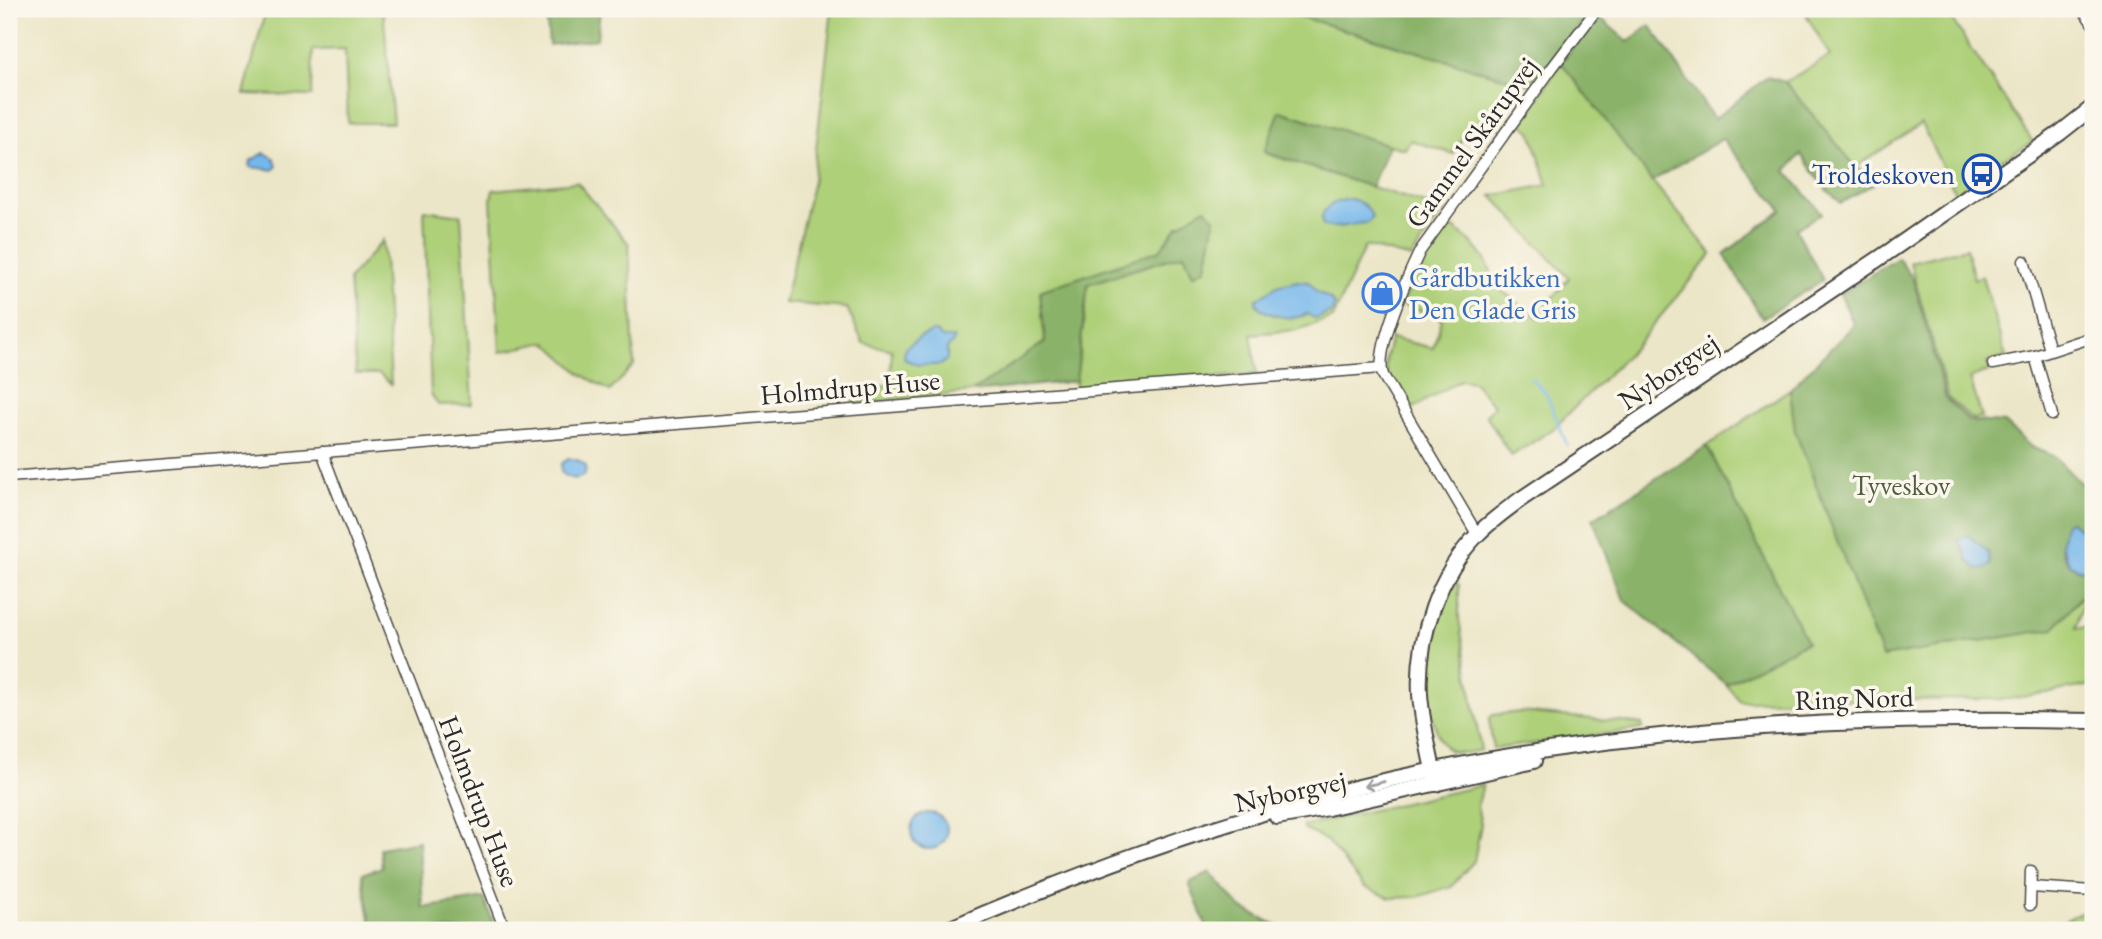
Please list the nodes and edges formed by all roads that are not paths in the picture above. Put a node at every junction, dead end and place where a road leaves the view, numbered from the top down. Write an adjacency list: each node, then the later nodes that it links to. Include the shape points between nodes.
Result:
1 (1597, 9): 10 (street, Gammel Skårupvej, via 1420,251 1406,279 1381,355)
2 (2083, 9): 3 (street)
3 (2093, 24)
4 (2093, 107): 14 (main road, Nyborgvej, via 1894,248 1521,499)
5 (2024, 261): 7 (street)
6 (2093, 337): 7 (street)
7 (2050, 350): 8 (street)
8 (2035, 356): 9 (street); 11 (street)
9 (1993, 364)
10 (1381, 368): 12 (street, Holmdrup Huse); 14 (street)
11 (2052, 415)
12 (322, 452): 13 (street, Holmdrup Huse); 21 (street, Holmdrup Huse)
13 (9, 477)
14 (1478, 534): 16 (main road, Nyborgvej, via 1437,597 1423,645 1420,695)
15 (2093, 721): 16 (main road, Ring Nord, via 1935,720 1724,729 1551,749)
16 (1435, 777): 22 (main road, Nyborgvej, via 1181,840)
17 (2031, 871): 18 (street)
18 (2031, 887): 19 (street); 20 (street)
19 (2093, 891)
20 (2031, 905)
21 (505, 930)
22 (946, 930)

